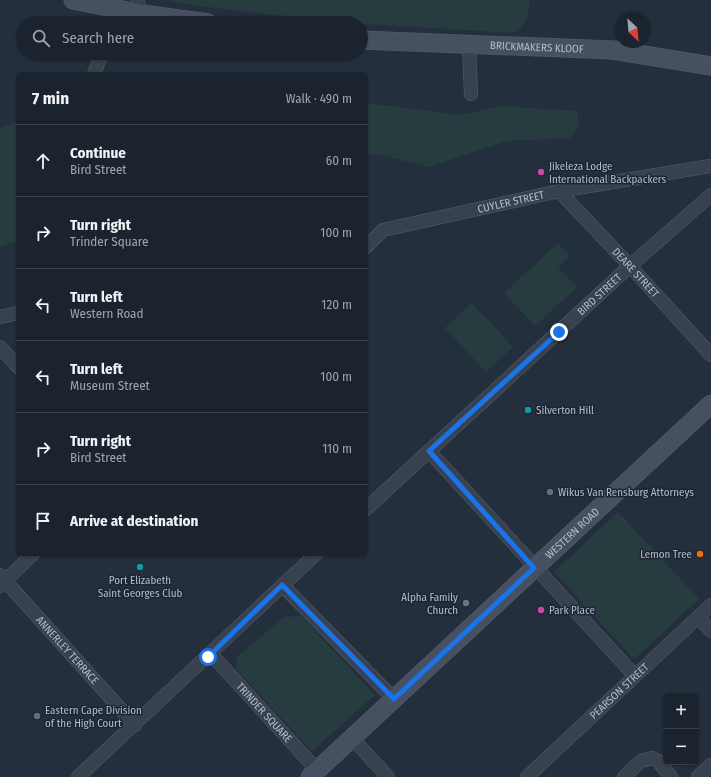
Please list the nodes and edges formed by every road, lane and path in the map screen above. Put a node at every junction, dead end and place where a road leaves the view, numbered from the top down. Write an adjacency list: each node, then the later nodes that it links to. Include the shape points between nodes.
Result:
1 (72, 0): 3 (street)
2 (140, 7): 3 (street); 4 (street)
3 (115, 16)
4 (178, 16)
5 (368, 40): 6 (street, BRICKMAKERS KLOOF)
6 (469, 46): 8 (street, BRICKMAKERS KLOOF, via 613,50); 10 (street)
7 (99, 60): 9 (street)
8 (711, 66)
9 (95, 72)
10 (471, 94)
11 (711, 166): 12 (street, CUYLER STREET)
12 (559, 192): 14 (street, CUYLER STREET); 17 (street, DEARE STREET)
13 (711, 195): 17 (street, BIRD STREET)
14 (383, 230): 15 (street, CUYLER STREET); 16 (street)
15 (368, 234)
16 (368, 245)
17 (630, 266): 21 (street, DEARE STREET); 24 (street, BIRD STREET)
18 (16, 313): 19 (street)
19 (0, 317)
20 (0, 347): 22 (street)
21 (711, 355)
22 (16, 365)
23 (711, 404): 28 (street, WESTERN ROAD)
24 (429, 451): 25 (street, BIRD STREET); 28 (street)
25 (368, 507)
26 (31, 556): 29 (street)
27 (314, 556): 30 (street)
28 (534, 568): 35 (street); 36 (street, WESTERN ROAD)
29 (2, 580): 37 (street, ANNERLEY TERRACE)
30 (282, 585): 34 (street); 36 (street)
31 (711, 605): 32 (street, PEARSON STREET)
32 (698, 618): 33 (street); 35 (street, PEARSON STREET)
33 (711, 631)
34 (211, 654): 37 (street); 40 (street, TRINDER SQUARE)
35 (635, 676): 43 (street, PEARSON STREET)
36 (394, 699): 38 (street, WESTERN ROAD)
37 (135, 725): 41 (street)
38 (352, 738): 40 (street, WESTERN ROAD); 42 (street)
39 (711, 765): 46 (street)
40 (314, 774)
41 (78, 777)
42 (388, 777)
43 (527, 777)
44 (624, 777): 45 (street, via 641,761 652,758)
45 (671, 777)
46 (698, 777)

